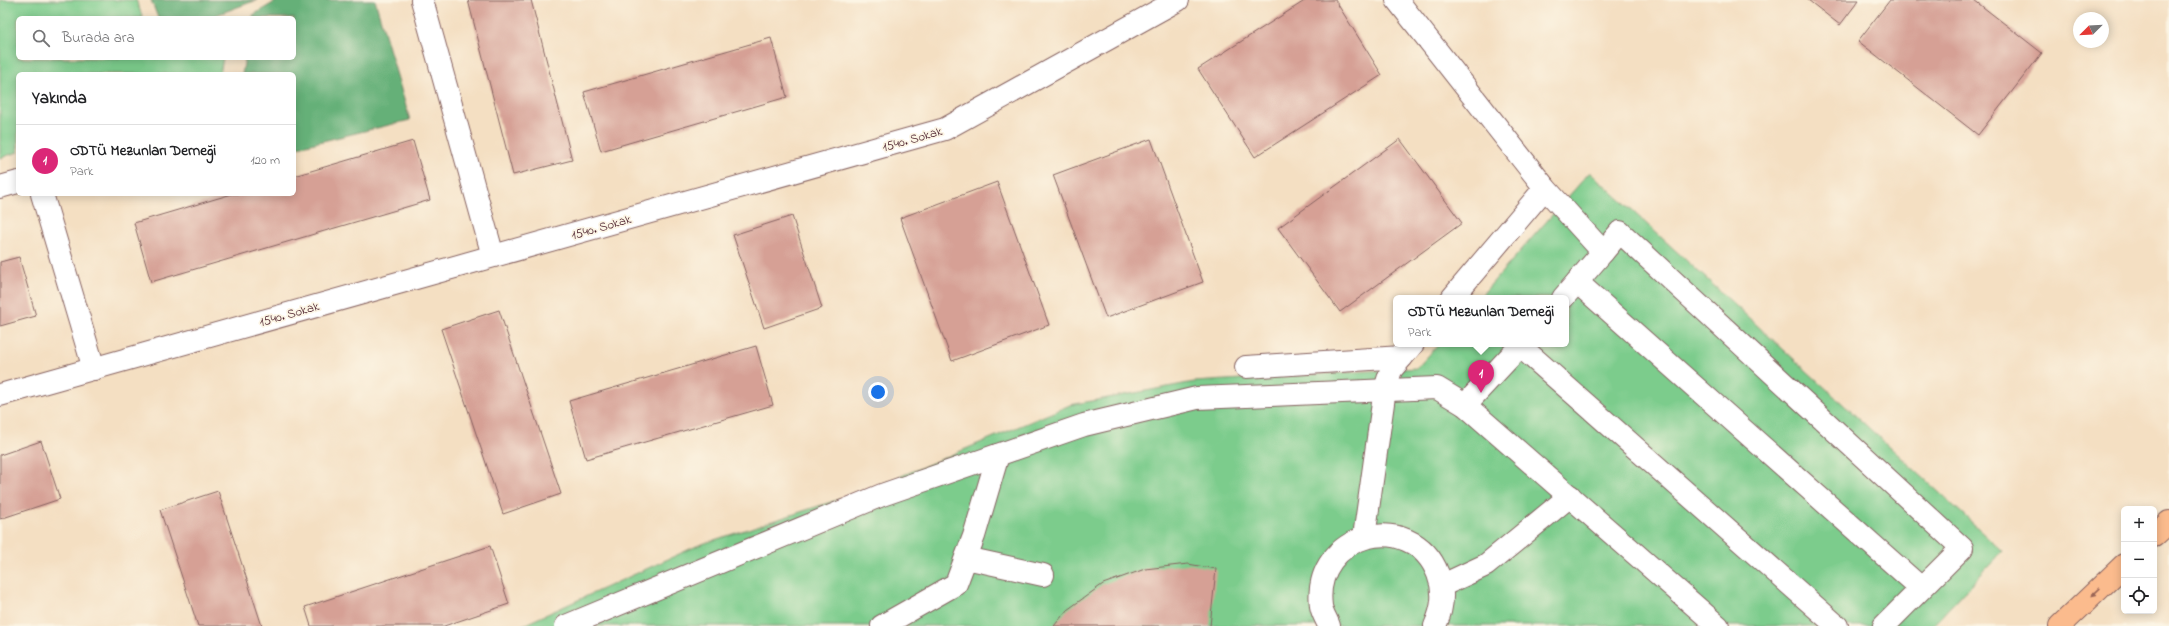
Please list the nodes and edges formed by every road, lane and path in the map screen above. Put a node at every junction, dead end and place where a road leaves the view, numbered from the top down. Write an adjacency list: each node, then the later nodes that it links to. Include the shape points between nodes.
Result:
1 (422, 0): 9 (street)
2 (1178, 0): 9 (street, 1540. Sokak, via 945,129)
3 (1397, 0): 6 (street)
4 (16, 183): 5 (street)
5 (0, 187)
6 (1545, 188): 8 (street); 11 (street)
7 (43, 196): 16 (street)
8 (1603, 252): 10 (street); 28 (street, via 1620,232 1962,548)
9 (493, 256): 16 (street, 1540. Sokak)
10 (1570, 290): 28 (street)
11 (1455, 295)
12 (1519, 347): 18 (street)
13 (1523, 347): 34 (street)
14 (1398, 365): 15 (street); 18 (street); 19 (street, via 1197,398 1084,425); 23 (street)
15 (1246, 367)
16 (94, 368): 17 (street, 1540. Sokak)
17 (0, 395)
18 (1465, 405): 20 (street)
19 (998, 455): 24 (street); 29 (street, via 882,495)
20 (1570, 496): 27 (street, via 1486,565); 33 (street)
21 (2169, 522): 22 (main road)
22 (2157, 533)
23 (1364, 537): 27 (street, via 1395,536 1417,545 1434,563); 31 (street, via 1349,544 1331,561 1322,583 1321,607)
24 (966, 558): 26 (street); 30 (street, via 956,584)
25 (2121, 568): 36 (main road, one-way to 36)
26 (1043, 575)
27 (1442, 586): 32 (street, via 1442,610)
28 (1921, 588): 35 (street)
29 (566, 626)
30 (882, 626)
31 (1329, 626)
32 (1435, 626)
33 (1718, 626)
34 (1837, 626)
35 (1884, 626)
36 (2060, 626)

